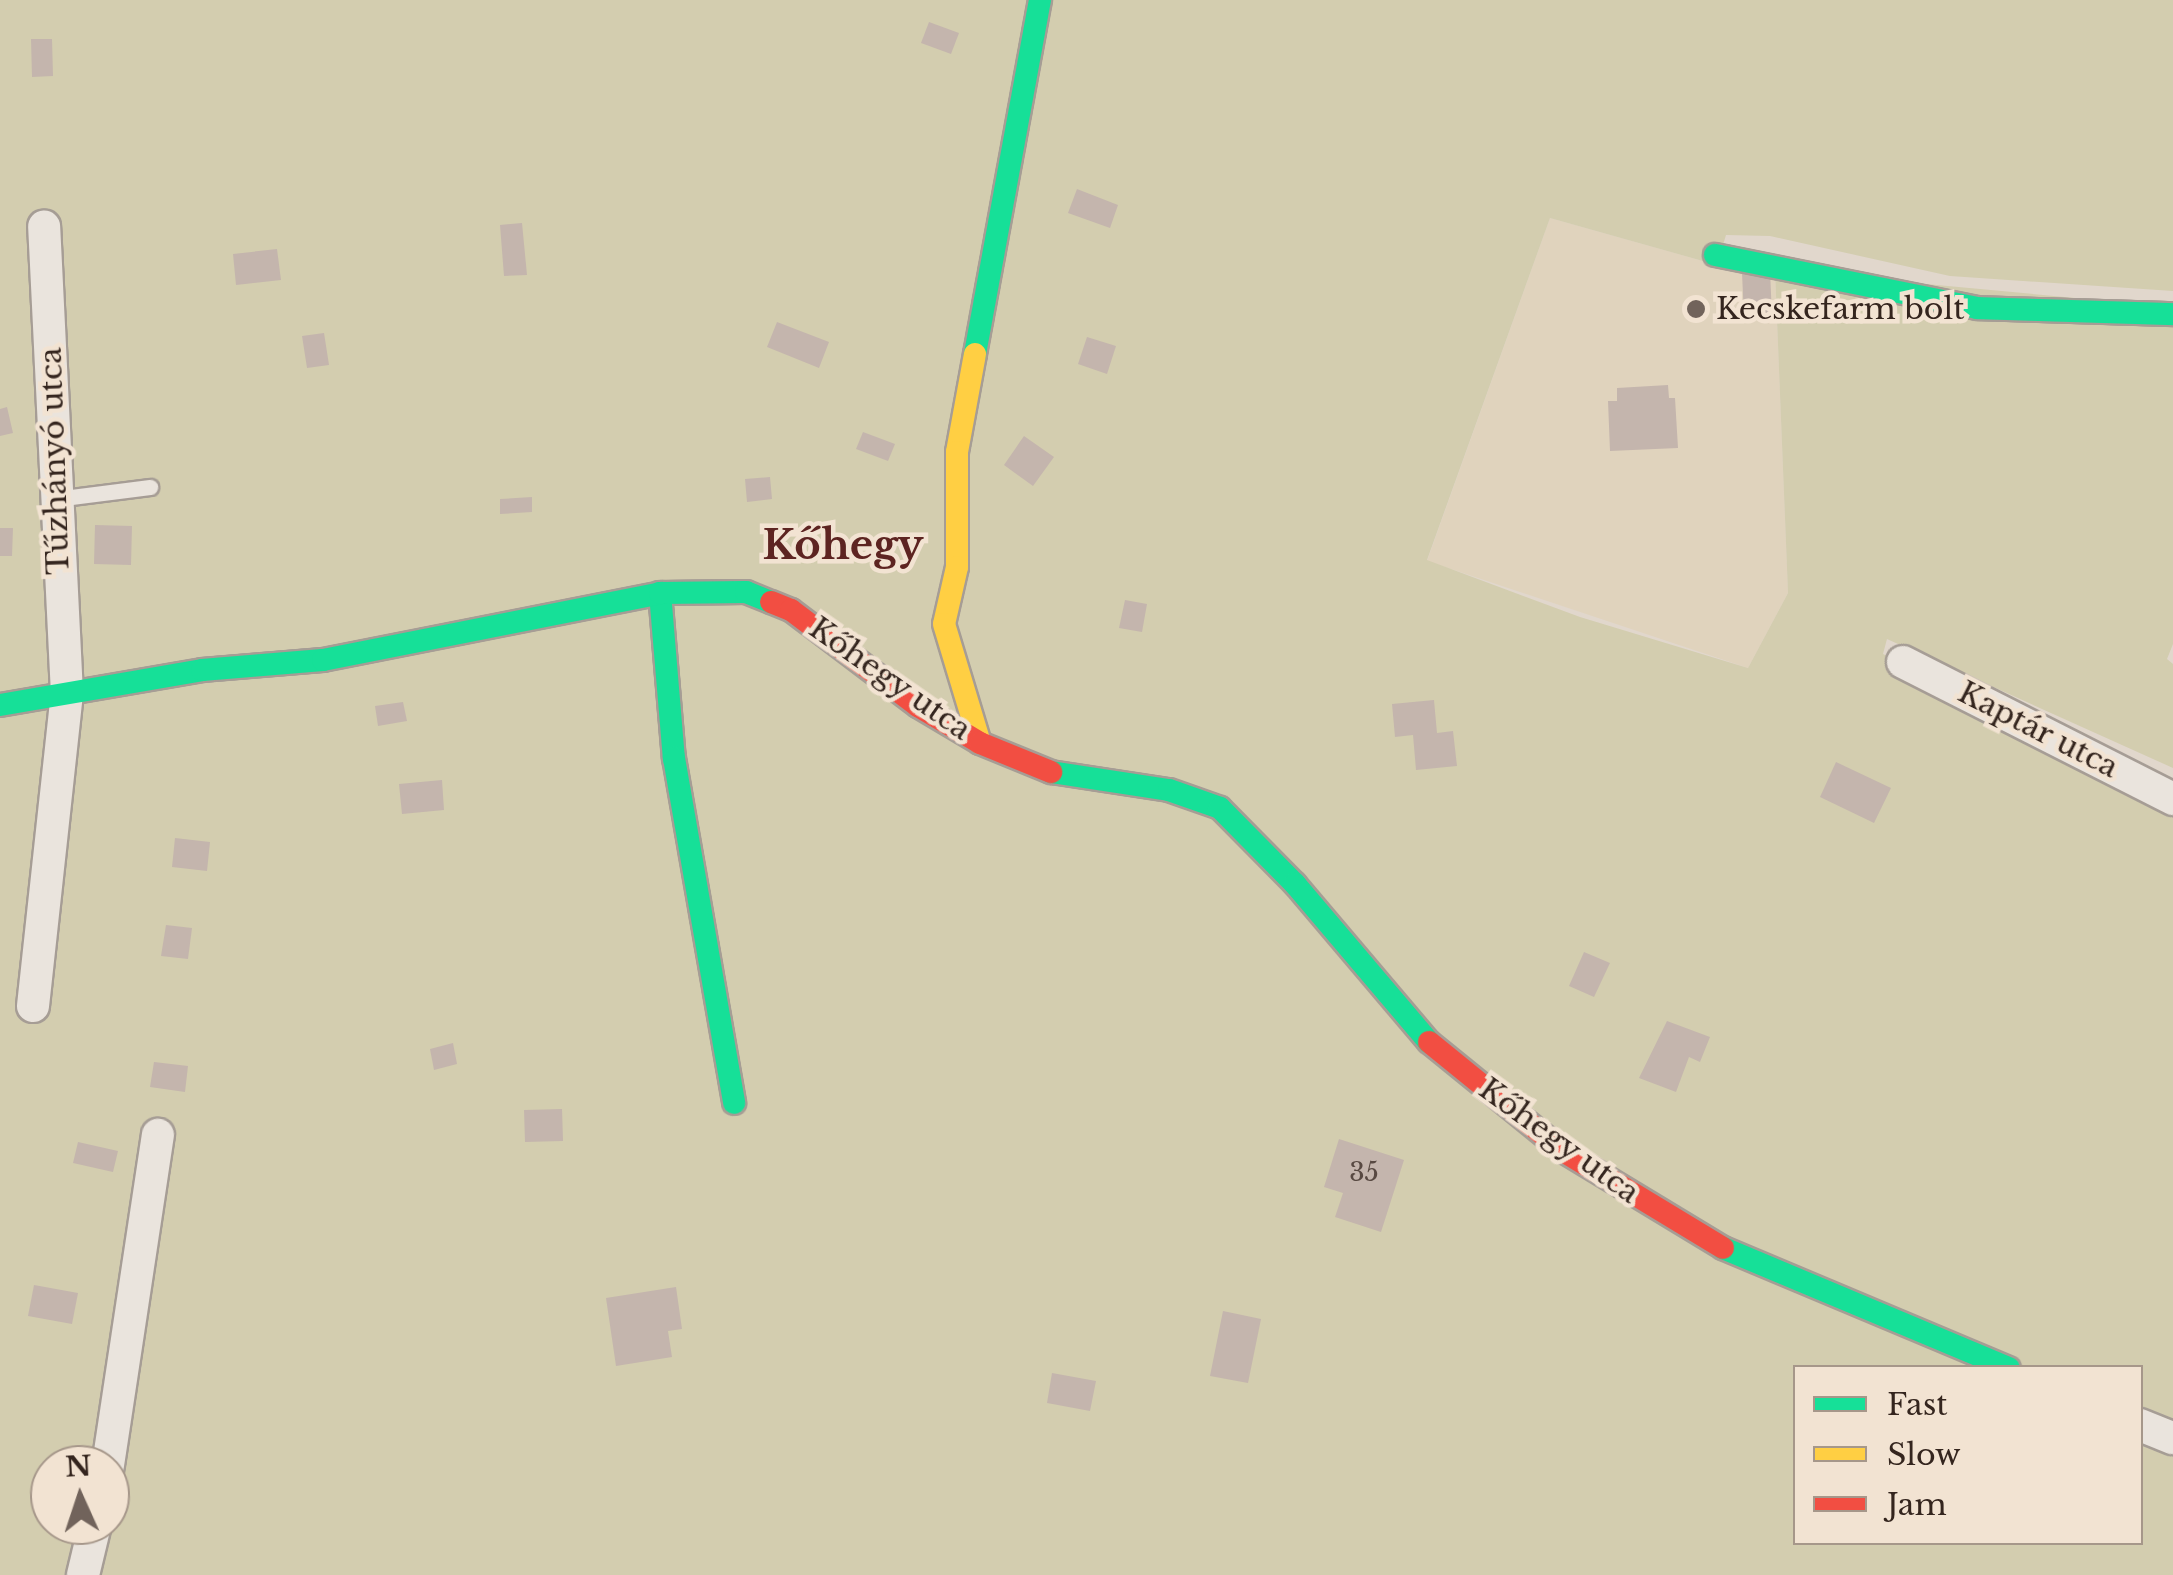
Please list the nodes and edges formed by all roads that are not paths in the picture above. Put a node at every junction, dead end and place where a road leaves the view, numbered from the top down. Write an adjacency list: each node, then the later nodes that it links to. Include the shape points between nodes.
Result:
1 (1040, 0): 11 (street, via 957,452 957,566 944,624)
2 (44, 227): 6 (street, Tűzhányó utca)
3 (1716, 255): 4 (street, via 1978,308)
4 (2173, 314)
5 (150, 487): 6 (lane)
6 (55, 500): 9 (street, Tűzhányó utca)
7 (660, 593): 9 (street, Kőhegy utca, via 323,660 202,670); 11 (street, Kőhegy utca, via 746,592 790,610); 14 (street, via 674,758)
8 (1902, 662): 12 (street, Kaptár utca)
9 (66, 694): 10 (street, Kőhegy utca); 13 (street, Tűzhányó utca)
10 (0, 705)
11 (980, 743): 16 (street, Kőhegy utca, via 1050,772 1170,790 1220,808 1295,884 1409,1026 1563,1151 1668,1220 1767,1270)
12 (2173, 799)
13 (33, 1006)
14 (734, 1104)
15 (158, 1135): 19 (street)
16 (2002, 1365)
17 (2143, 1426): 18 (street)
18 (2173, 1438)
19 (111, 1445)
20 (90, 1545): 21 (street)
21 (83, 1575)

